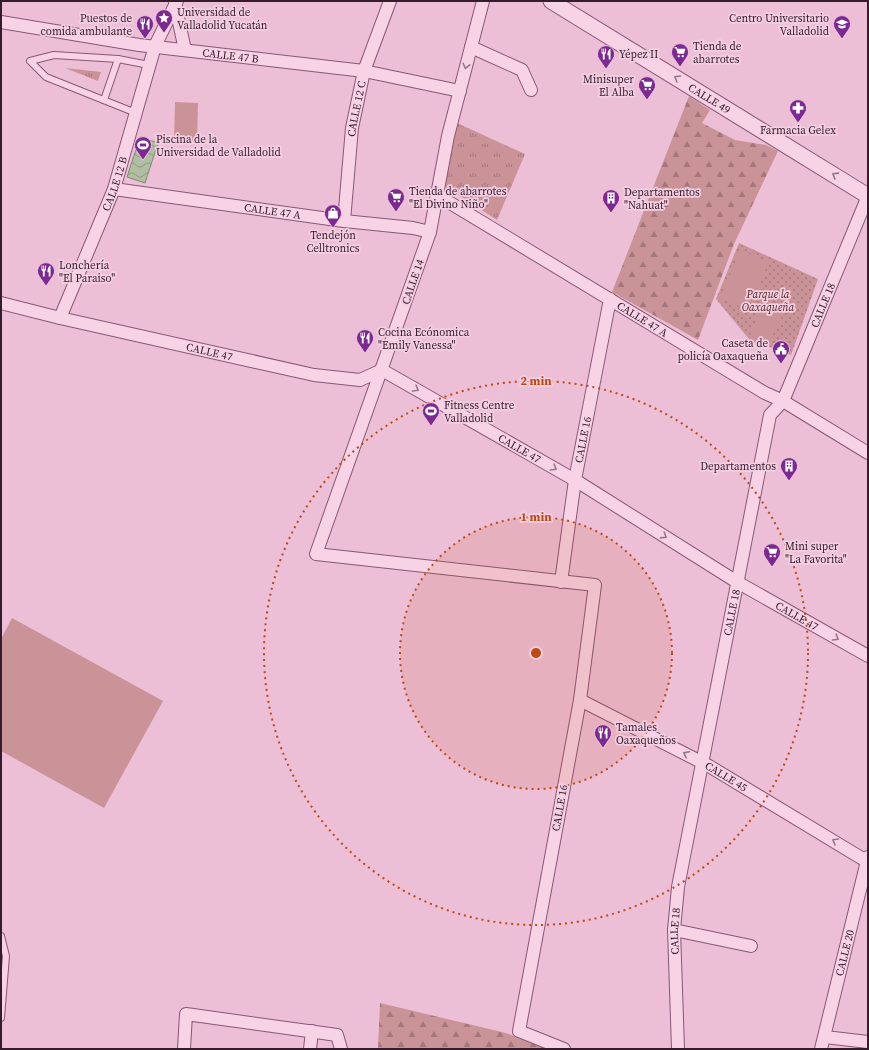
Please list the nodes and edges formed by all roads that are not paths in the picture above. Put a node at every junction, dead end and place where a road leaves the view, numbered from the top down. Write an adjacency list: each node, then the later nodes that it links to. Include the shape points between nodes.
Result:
1 (390, 1): 11 (street, CALLE 12 C)
2 (482, 1): 7 (street, CALLE 14)
3 (551, 1): 18 (street, CALLE 49, one-way to 3)
4 (176, 2): 6 (street, CALLE 12 B); 8 (street)
5 (1, 22): 6 (street, CALLE 47 B)
6 (155, 46): 8 (street, CALLE 47 B); 10 (street, CALLE 12 B)
7 (471, 47): 12 (street, via 522,70); 13 (street, CALLE 14, one-way to 13)
8 (185, 50): 11 (street, CALLE 47 B)
9 (118, 59): 10 (lane); 14 (lane); 14 (lane, via 54,55 30,61 46,77)
10 (149, 65): 15 (street, CALLE 12 B)
11 (364, 71): 13 (street, CALLE 47 B); 19 (street, CALLE 12 C, via 352,128)
12 (531, 90)
13 (460, 91): 17 (street, CALLE 14, via 448,136)
14 (104, 100): 15 (lane)
15 (136, 113): 16 (street, CALLE 12 B)
16 (114, 189): 19 (street, CALLE 47 A); 23 (street, CALLE 12 B)
17 (438, 196): 20 (street, CALLE 14); 21 (street, CALLE 47 A)
18 (868, 196): 27 (street, CALLE 18)
19 (344, 221): 20 (street, CALLE 47 A)
20 (430, 232): 24 (street, CALLE 14)
21 (610, 299): 27 (street, CALLE 47 A, via 765,393); 29 (street, CALLE 16)
22 (1, 303): 23 (street, CALLE 47)
23 (60, 318): 25 (street, CALLE 47, via 314,375)
24 (382, 370): 25 (street); 26 (street, CALLE 14); 29 (street, CALLE 47, one-way to 29)
25 (360, 380): 26 (street, CALLE 47)
26 (378, 382): 30 (street, CALLE 14, via 316,554)
27 (783, 401): 28 (street, CALLE 47 A); 31 (street, CALLE 18, via 770,415)
28 (868, 453)
29 (576, 480): 30 (street, CALLE 16); 31 (street, CALLE 47, one-way to 31)
30 (561, 582): 33 (street, CALLE 16, via 595,585)
31 (737, 582): 32 (street, CALLE 47, one-way to 32); 34 (street, CALLE 18)
32 (868, 656)
33 (580, 700): 34 (street, CALLE 45, one-way to 33); 46 (street, CALLE 16, via 519,1031)
34 (703, 763): 35 (street, CALLE 45, one-way to 34); 36 (street, CALLE 18, via 678,887)
35 (868, 860): 41 (street, CALLE 20)
36 (674, 930): 38 (street); 47 (street, CALLE 18)
37 (1, 936): 39 (lane, via 6,956)
38 (751, 946)
39 (1, 1018)
40 (312, 1031): 43 (street, via 186,1014); 44 (street); 45 (street, via 337,1035)
41 (825, 1037): 42 (street); 48 (street, CALLE 20)
42 (868, 1042)
43 (184, 1049)
44 (310, 1049)
45 (341, 1049)
46 (564, 1049)
47 (678, 1049)
48 (821, 1049)

